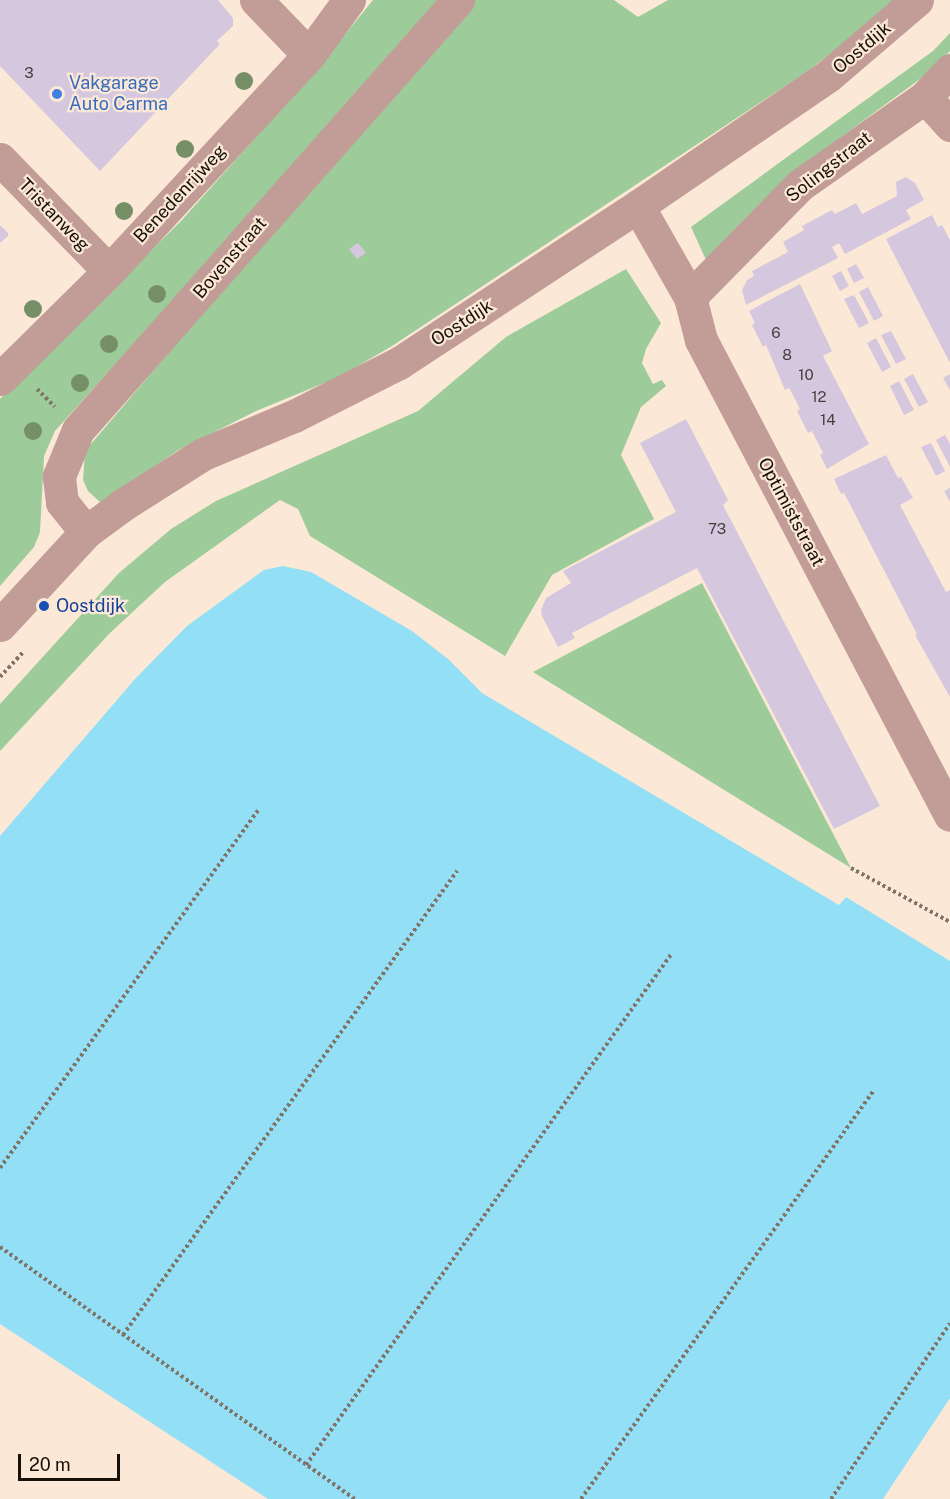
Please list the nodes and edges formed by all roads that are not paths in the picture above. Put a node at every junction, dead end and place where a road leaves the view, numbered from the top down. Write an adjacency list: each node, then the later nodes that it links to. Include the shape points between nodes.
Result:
1 (256, 0): 5 (street)
2 (349, 0): 5 (street, Benedenrijweg)
3 (458, 0): 14 (street, Bovenstraat, via 78,430 59,476 62,502)
4 (917, 0): 10 (street, Oostdijk, via 828,76)
5 (309, 55): 11 (street, Benedenrijweg)
6 (950, 70): 7 (street, Solingstraat)
7 (925, 97): 8 (street); 12 (street, Solingstraat, via 800,185)
8 (950, 125)
9 (0, 159): 11 (street, Tristanweg)
10 (638, 206): 12 (street, Optimiststraat); 14 (street, Oostdijk, via 399,363 294,416 203,454)
11 (109, 272): 13 (street, Benedenrijweg)
12 (690, 297): 16 (street, Optimiststraat, via 701,340)
13 (0, 379)
14 (86, 532): 15 (street, Oostdijk)
15 (0, 625)
16 (950, 815)

